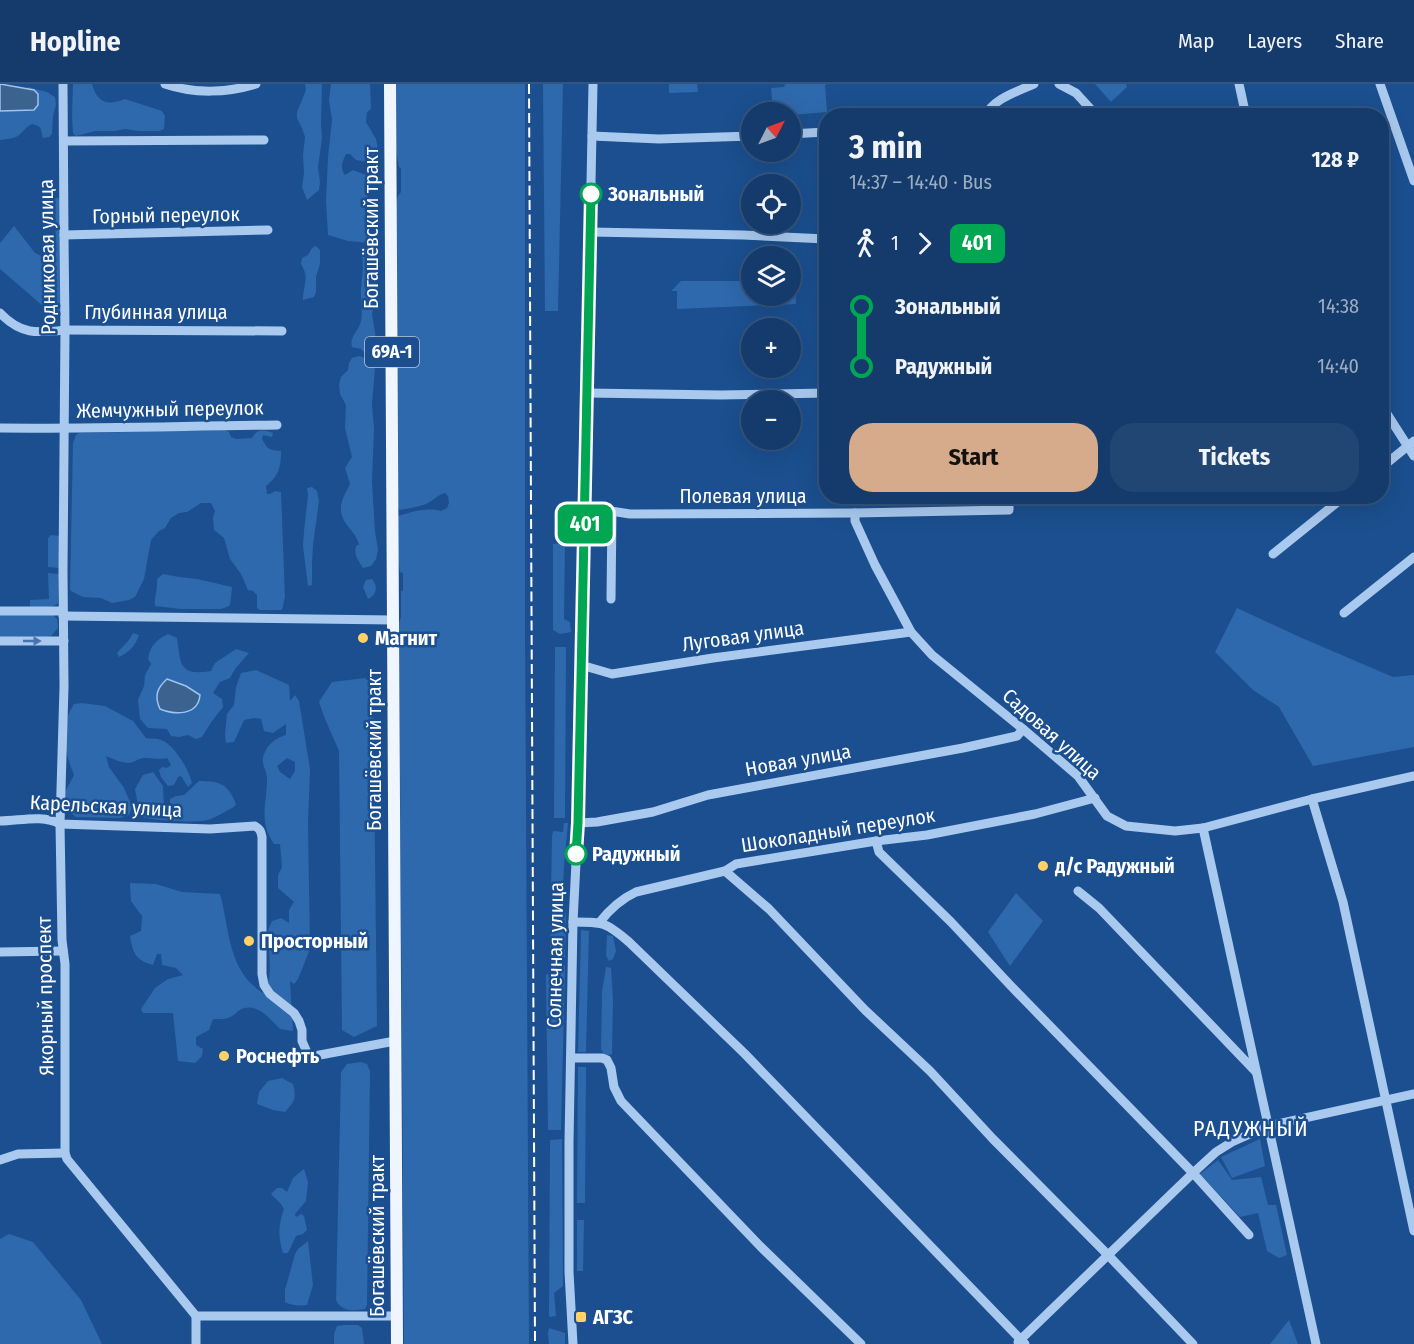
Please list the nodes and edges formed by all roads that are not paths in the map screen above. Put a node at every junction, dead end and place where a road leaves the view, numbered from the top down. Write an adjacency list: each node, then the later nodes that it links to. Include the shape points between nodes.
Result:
1 (63, 84): 21 (street, Родниковая улица)
2 (165, 84): 10 (street, via 211,92)
3 (256, 84): 10 (street)
4 (390, 84): 50 (main road, Богашёвский тракт / 69А-1)
5 (593, 84): 18 (street, Солнечная улица)
6 (1034, 84): 11 (street)
7 (1059, 84): 12 (street, via 1076,93)
8 (1239, 84): 13 (street)
9 (1380, 84): 14 (street)
10 (221, 87)
11 (990, 108)
12 (1090, 108)
13 (1244, 108)
14 (1388, 108)
15 (1389, 110): 22 (street)
16 (819, 132): 17 (street)
17 (801, 133)
18 (592, 136): 19 (street); 24 (street, Солнечная улица)
19 (741, 136)
20 (264, 140): 21 (street)
21 (64, 141): 25 (street, Родниковая улица)
22 (1414, 182)
23 (268, 230): 25 (street, Горный переулок)
24 (591, 232): 26 (street); 30 (street, Солнечная улица)
25 (64, 235): 28 (street, Родниковая улица)
26 (819, 239)
27 (0, 313): 28 (street, Глубинная улица, via 28,331)
28 (65, 330): 29 (street, Глубинная улица); 35 (street, Родниковая улица)
29 (282, 331)
30 (587, 393): 31 (street); 41 (street, Солнечная улица)
31 (819, 393)
32 (1389, 416): 36 (street)
33 (277, 425): 35 (street, Жемчужный переулок)
34 (0, 428): 35 (street, Жемчужный переулок)
35 (64, 429): 49 (street, Якорный проспект)
36 (1410, 444): 37 (street); 38 (street)
37 (1414, 456)
38 (1389, 461)
39 (1009, 504): 43 (street, Полевая улица, via 1009,510)
40 (1335, 504): 44 (street)
41 (585, 507): 42 (street, Полевая улица); 54 (street, Солнечная улица)
42 (612, 511): 43 (street, Полевая улица); 46 (street)
43 (855, 513): 51 (street, Садовая улица, via 875,565)
44 (1273, 554)
45 (1414, 557): 48 (street)
46 (611, 599)
47 (0, 611): 49 (street)
48 (1344, 612)
49 (63, 614): 50 (street); 53 (street, Якорный проспект)
50 (393, 620): 70 (main road, Богашёвский тракт / 69А-1)
51 (911, 632): 54 (street, Луговая улица, via 612,674); 55 (street, Садовая улица, via 932,655)
52 (0, 641): 53 (street, one-way to 53)
53 (64, 641): 61 (street, Якорный проспект)
54 (581, 665): 60 (street, Солнечная улица)
55 (1023, 729): 57 (street, Садовая улица, via 1078,776); 60 (street, Новая улица, via 1017,736 963,748 708,795 642,814)
56 (1414, 776): 58 (street, Садовая улица)
57 (1095, 798): 62 (street, Садовая улица, via 1107,816 1126,826 1175,831); 63 (street, Шоколадный переулок, via 1035,814)
58 (1312, 799): 62 (street, Садовая улица); 74 (street, via 1343,902)
59 (0, 821): 61 (street, Карельская улица, via 40,819)
60 (578, 823): 66 (street, Солнечная улица)
61 (60, 824): 68 (street, Якорный проспект); 70 (street, Карельская улица, via 210,829 255,826 262,837 261,974 270,994 299,1021 309,1057)
62 (1203, 828): 72 (street)
63 (876, 841): 64 (street, Шоколадный переулок, via 736,864); 78 (street, via 879,852)
64 (725, 871): 67 (street, Шоколадный переулок, via 626,896); 81 (street, via 769,909)
65 (1078, 891): 72 (street, via 1099,908)
66 (573, 922): 67 (street); 71 (street, Солнечная улица)
67 (599, 923): 84 (street, via 621,935 745,1054)
68 (63, 951): 69 (street); 76 (street, Якорный проспект)
69 (0, 952)
70 (395, 1041): 82 (main road, Богашёвский тракт / 69А-1)
71 (571, 1058): 87 (street, Солнечная улица, via 568,1250); 88 (street, via 607,1060 621,1101)
72 (1257, 1074): 75 (street)
73 (1414, 1094): 74 (street)
74 (1386, 1099): 75 (street); 79 (street)
75 (1268, 1126): 78 (street, via 1216,1152); 90 (street)
76 (65, 1153): 77 (street, via 18,1154); 83 (street)
77 (0, 1160)
78 (1193, 1173): 80 (street); 81 (street)
79 (1414, 1231)
80 (1250, 1235)
81 (1108, 1255): 84 (street); 89 (street)
82 (397, 1316): 83 (street); 86 (main road, Богашёвский тракт / 69А-1)
83 (196, 1317): 85 (street)
84 (1020, 1343)
85 (196, 1344)
86 (397, 1344)
87 (573, 1344)
88 (861, 1344)
89 (1193, 1344)
90 (1316, 1344)

